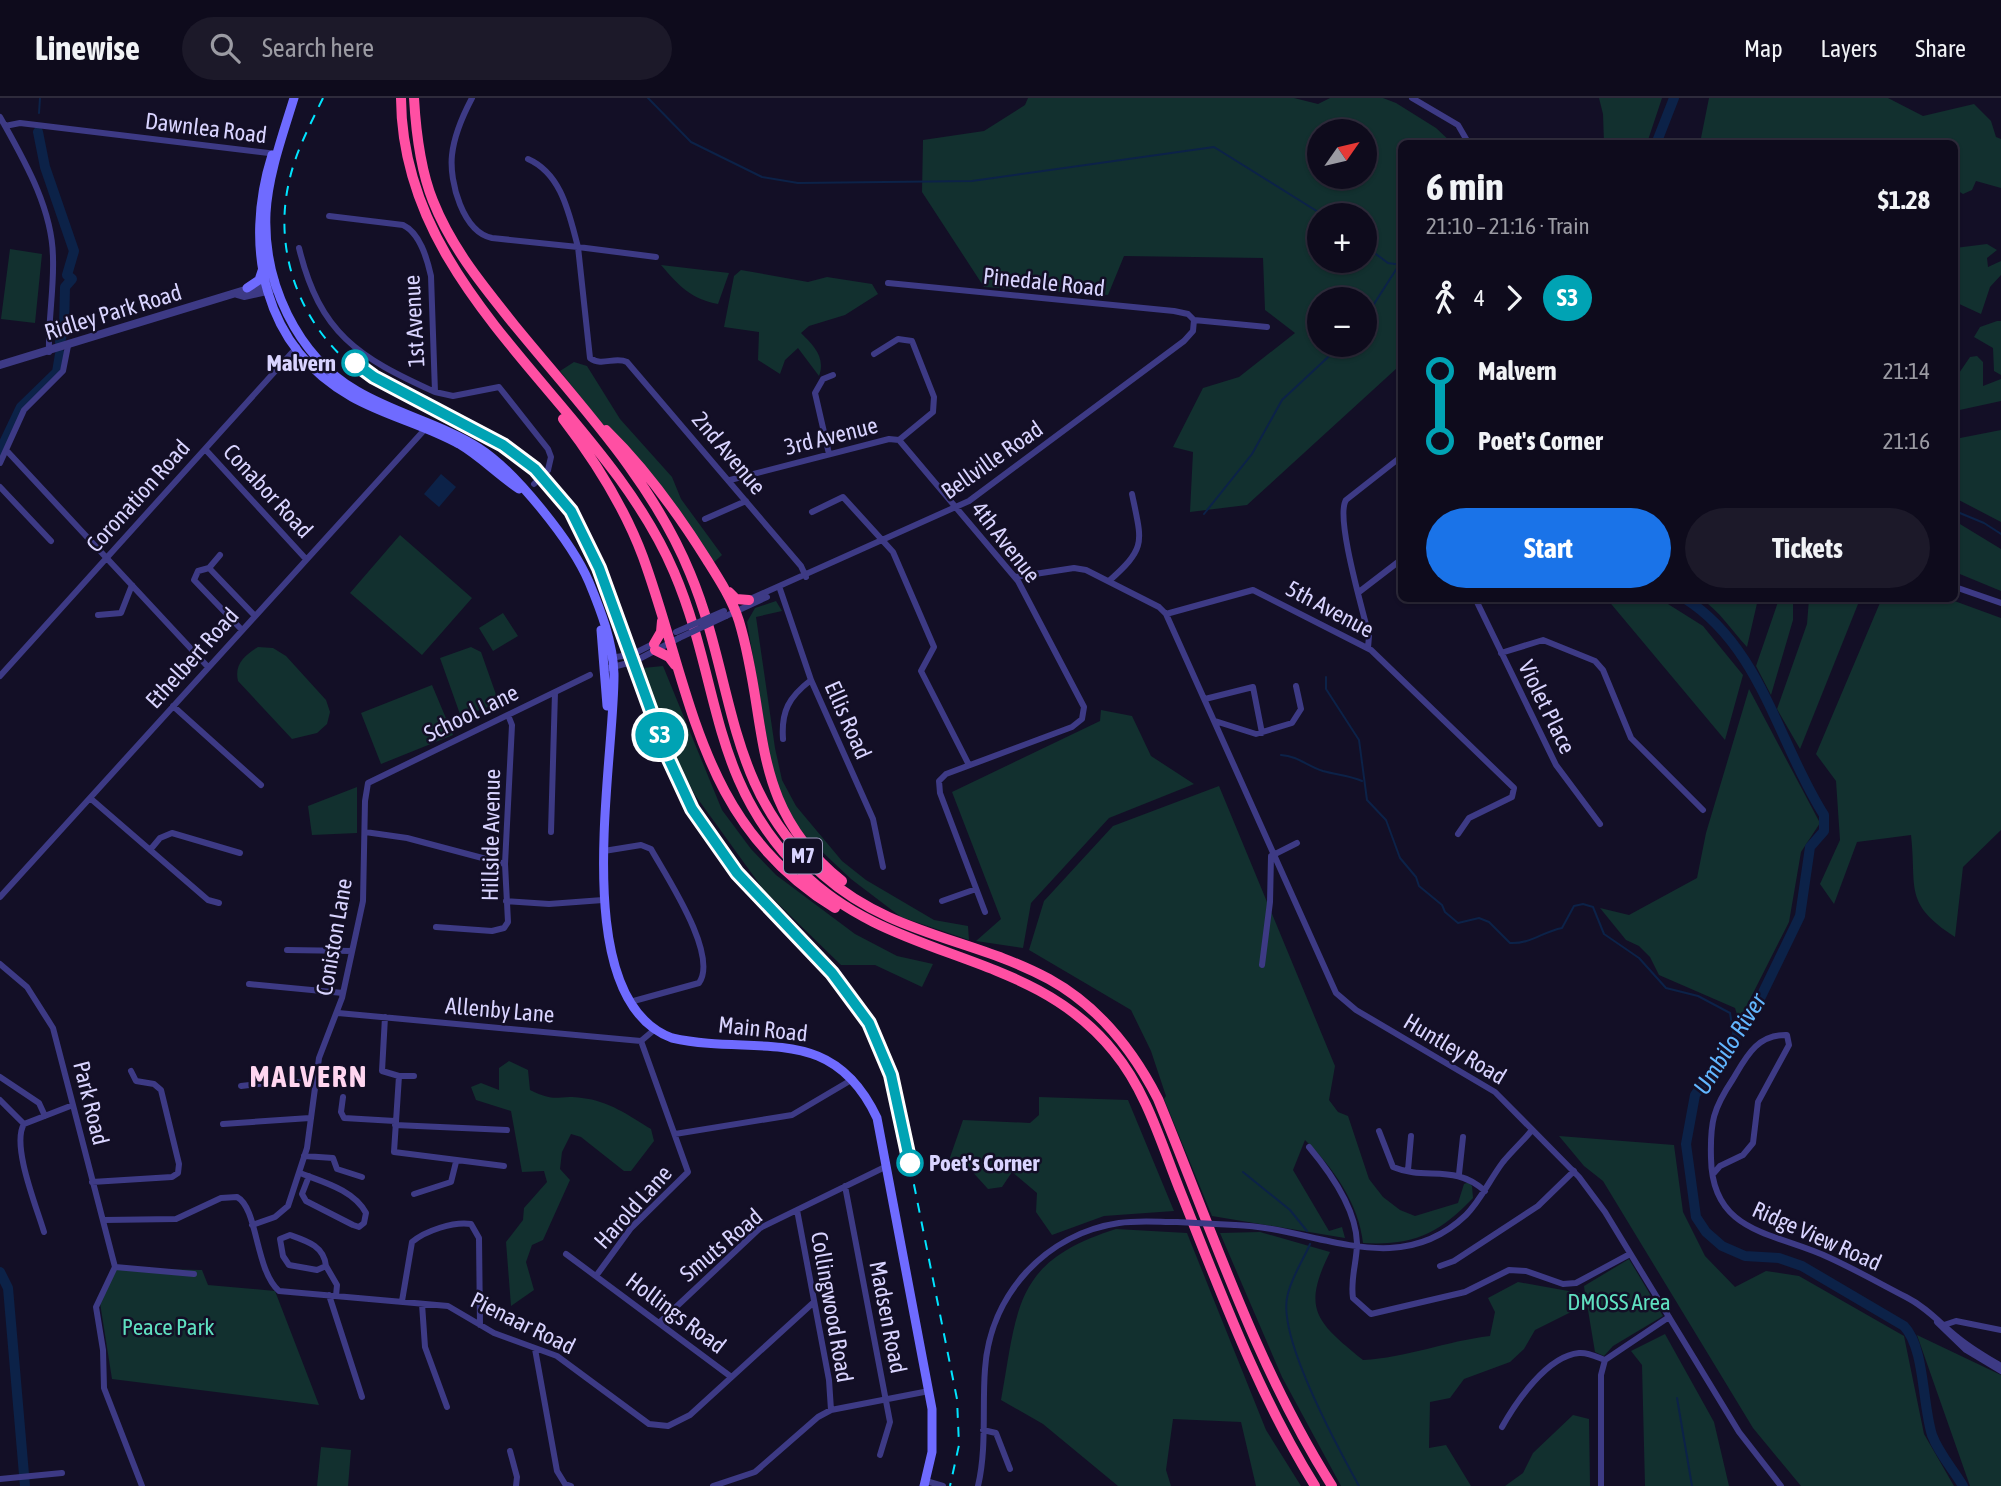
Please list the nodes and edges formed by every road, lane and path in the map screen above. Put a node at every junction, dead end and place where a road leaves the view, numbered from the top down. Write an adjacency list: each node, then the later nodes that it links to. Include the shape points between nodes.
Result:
1 (294, 98): 9 (main road)
2 (401, 98): 12 (highway, M7, via 410,174)
3 (414, 98): 30 (highway, M7, via 424,172 452,241)
4 (472, 98): 13 (street, via 452,155 458,193 473,227 492,238)
5 (1412, 98): 8 (street, via 1458,125)
6 (0, 117): 7 (street)
7 (5, 126): 9 (street, Dawnlea Road, via 20,122); 25 (street, via 50,230)
8 (1467, 140)
9 (276, 154): 16 (main road, via 262,190 258,225); 18 (main road, via 266,210)
10 (528, 159): 13 (street, via 547,173 563,197)
11 (329, 216): 29 (street, 1st Avenue, via 403,225 412,231 431,276)
12 (431, 231): 67 (highway, via 459,284 599,469 635,537); 119 (highway, M7, via 475,298 617,474 652,529 691,614 727,757 766,832 804,875 840,904 879,927)
13 (578, 247): 15 (street); 40 (street, 2nd Avenue, via 590,358 598,363 626,360)
14 (299, 248): 29 (street, via 316,299 344,338 375,363)
15 (656, 257)
16 (262, 271): 18 (main road); 19 (main road, via 259,280)
17 (888, 283): 21 (street, Pinedale Road, via 1174,311 1188,313)
18 (271, 286): 19 (street, Ridley Park Road); 20 (street, Ridley Park Road, via 244,296); 23 (main road)
19 (247, 288): 20 (street, Ridley Park Road)
20 (237, 294): 24 (street, Ridley Park Road)
21 (1194, 320): 22 (street, Pinedale Road); 45 (street, Bellville Road, via 1193,331 1184,341)
22 (1267, 327)
23 (300, 345): 31 (main road, via 320,373 350,396); 32 (main road, via 356,390); 35 (street, Coronation Road)
24 (68, 346): 25 (street, Ridley Park Road); 36 (street, via 63,371 24,410)
25 (49, 352): 27 (street, Ridley Park Road)
26 (874, 354): 33 (street, via 898,339 912,341 934,397 933,412)
27 (0, 365)
28 (833, 375): 37 (street, via 823,379 815,393)
29 (435, 392): 42 (street, 1st Avenue, bridge, via 453,396 499,387 551,457 548,470)
30 (572, 396): 58 (highway, via 662,491); 115 (highway, M7, via 647,492 684,560 712,637 735,736 769,810 822,875)
31 (411, 423): 32 (main road); 34 (street)
32 (428, 426): 34 (street, Ethelbert Road); 42 (main road, via 464,439 496,460)
33 (899, 440): 37 (street, 3rd Avenue); 45 (street, 4th Avenue)
34 (410, 443): 52 (street, Ethelbert Road)
35 (205, 449): 51 (street, Coronation Road); 52 (street, Conabor Road)
36 (7, 452): 39 (street); 51 (street)
37 (830, 454): 40 (street, 3rd Avenue)
38 (1398, 459): 62 (street, via 1342,506)
39 (0, 463)
40 (730, 480): 44 (street, 2nd Avenue)
41 (0, 488): 48 (street)
42 (525, 493): 77 (main road, via 574,553 594,596)
43 (1132, 494): 57 (street, via 1139,548)
44 (746, 501): 47 (street); 55 (street, 2nd Avenue)
45 (957, 509): 49 (street, Bellville Road); 56 (street, 4th Avenue)
46 (812, 512): 49 (street, via 839,497)
47 (705, 519)
48 (51, 541)
49 (886, 541): 55 (street, Bellville Road); 92 (street, via 934,647 922,673)
50 (220, 555): 54 (street)
51 (107, 558): 59 (street); 78 (street, Coronation Road)
52 (305, 558): 70 (street, Ethelbert Road)
53 (1398, 562): 62 (street)
54 (209, 568): 70 (street); 71 (street, via 195,573 194,580)
55 (806, 577): 61 (street, Bellville Road)
56 (1015, 577): 57 (street, via 1076,568); 92 (street, 4th Avenue, via 1084,707 1084,715 1072,727)
57 (1109, 581): 68 (street)
58 (720, 582): 64 (highway, via 736,599); 66 (highway)
59 (132, 585): 69 (street, via 121,613); 79 (street)
60 (1958, 588): 65 (street)
61 (780, 589): 64 (street, Bellville Road); 83 (street, Ellis Road)
62 (1359, 592): 75 (street)
63 (1477, 602): 76 (street, Violet Place)
64 (749, 603): 66 (street, Bellville Road); 72 (highway)
65 (2001, 603)
66 (730, 611): 72 (highway); 73 (street, Bellville Road, bridge)
67 (662, 614): 73 (highway); 74 (highway)
68 (1166, 614): 75 (street, 5th Avenue, via 1255,590); 86 (street, Huntley Road)
69 (98, 615)
70 (254, 615): 71 (street, Ethelbert Road)
71 (242, 629): 79 (street, Ethelbert Road)
72 (742, 634): 115 (highway, via 768,774 784,816 812,854)
73 (674, 637): 74 (street, Bellville Road); 81 (highway)
74 (655, 647): 77 (street, Bellville Road); 81 (highway, via 669,657)
75 (1368, 648): 100 (street, 5th Avenue, via 1514,788 1512,797 1469,818)
76 (1501, 653): 96 (street, via 1543,640 1595,661 1631,738); 97 (street, Violet Place, via 1556,765)
77 (609, 663): 103 (main road)
78 (9, 666): 80 (street, Coronation Road); 80 (street, via 10,677)
79 (208, 667): 87 (street, Ethelbert Road)
80 (1, 674)
81 (679, 674): 119 (highway, via 717,780 764,850 801,885 847,915 907,944)
82 (590, 675): 85 (street, School Lane)
83 (811, 680): 91 (street, via 787,704); 107 (street, Ellis Road, via 873,819)
84 (1296, 686): 90 (street, via 1301,707 1297,719)
85 (555, 692): 88 (street, School Lane); 99 (street)
86 (1205, 699): 89 (street, Huntley Road); 90 (street, via 1254,688)
87 (173, 706): 94 (street); 95 (street, Ethelbert Road)
88 (508, 715): 93 (street, School Lane); 106 (street, Hillside Avenue, via 512,725)
89 (1215, 721): 90 (street, via 1247,733); 104 (street, Huntley Road)
90 (1262, 733)
91 (783, 739)
92 (969, 765): 108 (street, via 944,774 938,785)
93 (368, 783): 98 (street, Coniston Lane)
94 (261, 785)
95 (90, 798): 102 (street); 109 (street, Ethelbert Road)
96 (1703, 810)
97 (1600, 824)
98 (365, 832): 106 (street); 118 (street, Coniston Lane, via 363,901)
99 (551, 832)
100 (1458, 834)
101 (1297, 843): 104 (street)
102 (150, 850): 105 (street, via 172,833); 113 (street, via 208,900)
103 (604, 851): 110 (main road); 124 (street, via 646,845 693,927 705,971 690,987)
104 (1274, 852): 121 (street); 146 (street, Huntley Road, via 1333,986 1345,1002 1495,1092)
105 (240, 853)
106 (505, 863): 111 (street, Hillside Avenue)
107 (883, 867)
108 (976, 889): 112 (street); 114 (street)
109 (0, 897)
110 (603, 900): 111 (street); 124 (main road)
111 (506, 901): 116 (street, Hillside Avenue, via 508,922 501,930)
112 (942, 901)
113 (219, 903)
114 (985, 912)
115 (883, 915): 212 (highway, M7, via 1045,977 1088,1007 1120,1038 1158,1099 1265,1363)
116 (436, 927)
117 (287, 950): 118 (street)
118 (352, 951): 123 (street, Coniston Lane)
119 (947, 954): 211 (highway, M7, via 1046,992 1089,1024 1123,1063 1149,1112 1259,1383)
120 (0, 964): 138 (street, Park Road, via 27,987 53,1028)
121 (1262, 965)
122 (249, 984): 123 (street)
123 (343, 993): 125 (street, Coniston Lane)
124 (629, 1002): 127 (main road)
125 (338, 1013): 126 (street, Allenby Lane); 134 (street, Coniston Lane, via 324,1041)
126 (385, 1017): 128 (street, Allenby Lane); 130 (street, via 382,1071)
127 (654, 1030): 128 (street); 133 (main road, Main Road, via 678,1040 809,1051)
128 (641, 1041): 147 (street, Harold Lane)
129 (131, 1071): 162 (street, via 135,1081 161,1090 178,1173)
130 (399, 1076): 131 (street); 141 (street)
131 (414, 1076)
132 (0, 1077): 139 (street, via 39,1103)
133 (853, 1079): 147 (street, via 792,1115); 154 (main road, Main Road, via 877,1118)
134 (314, 1084): 135 (street, via 288,1081); 140 (street, Coniston Lane)
135 (241, 1086)
136 (343, 1097): 141 (street, via 344,1118)
137 (0, 1100): 142 (street)
138 (73, 1105): 139 (street); 162 (street, Park Road)
139 (45, 1115): 142 (street)
140 (310, 1118): 143 (street); 151 (street, Coniston Lane)
141 (395, 1123): 144 (street); 152 (street, via 396,1153)
142 (24, 1124): 169 (street, via 22,1159)
143 (223, 1124)
144 (507, 1130)
145 (1379, 1130): 155 (street, via 1390,1163)
146 (1532, 1130): 156 (street, Huntley Road); 164 (street)
147 (675, 1135): 177 (street, Harold Lane, via 688,1172 631,1227)
148 (1411, 1136): 155 (street)
149 (1463, 1137): 158 (street)
150 (1309, 1147): 170 (street, via 1345,1204)
151 (304, 1156): 157 (street, Coniston Lane); 161 (street, via 333,1158 337,1169)
152 (456, 1162): 153 (street); 165 (street, via 452,1182)
153 (504, 1166)
154 (887, 1166): 163 (street, Smuts Road); 192 (main road, Main Road)
155 (1408, 1170): 158 (street)
156 (1574, 1171): 172 (street, Huntley Road); 174 (street, via 1538,1206)
157 (300, 1173): 160 (street); 168 (street, Coniston Lane, via 282,1214)
158 (1459, 1174): 164 (street)
159 (1713, 1174): 159 (street, Ridge View Road, via 1753,1143 1758,1102 1789,1045 1787,1035 1772,1036 1748,1052 1718,1101 1710,1133); 185 (street, Ridge View Road, via 1721,1203 1744,1224 1829,1257 1916,1302)
160 (309, 1176): 160 (street, via 355,1196 366,1213 364,1223 353,1225 306,1201 302,1194)
161 (362, 1177)
162 (92, 1182): 167 (street, Park Road)
163 (845, 1185): 166 (street, Smuts Road); 194 (street, Madsen Road)
164 (1485, 1191): 170 (street, via 1465,1215 1426,1240 1395,1249)
165 (414, 1195)
166 (797, 1210): 180 (street, Collingwood Road); 183 (street, Smuts Road, via 756,1231)
167 (104, 1220): 168 (street, via 176,1219 231,1195 243,1199); 175 (street, Park Road)
168 (251, 1225): 178 (street, Pienaar Road, via 270,1281 279,1291)
169 (44, 1232)
170 (1357, 1247): 172 (street, via 1353,1297 1371,1314 1465,1292 1509,1270 1576,1283); 198 (street, bridge, via 1290,1231 1177,1222 1129,1222 1093,1229 1057,1246 1010,1292 992,1333 985,1368)
171 (566, 1254): 177 (street, Hollings Road)
172 (1630, 1254): 182 (street, Huntley Road)
173 (326, 1266): 173 (street, via 317,1270 289,1265 280,1239 290,1235 314,1245); 178 (street, via 337,1284)
174 (1440, 1266)
175 (115, 1267): 176 (street); 205 (street, via 96,1307 104,1388)
176 (194, 1274)
177 (596, 1276): 183 (street, Hollings Road)
178 (332, 1296): 179 (street, Pienaar Road); 193 (street)
179 (402, 1301): 181 (street, Pienaar Road); 184 (street, via 412,1242 460,1223 471,1224 479,1238)
180 (814, 1302): 191 (street, Pienaar Road); 196 (street, Collingwood Road)
181 (422, 1304): 184 (street, Pienaar Road, via 448,1306); 195 (street, via 425,1347)
182 (1670, 1317): 188 (street); 214 (street, Huntley Road, via 1739,1432)
183 (659, 1323): 191 (street, Hollings Road)
184 (480, 1325): 187 (street, Pienaar Road)
185 (1942, 1326): 186 (street, via 1956,1321); 189 (street, Ridge View Road); 190 (street, Ridge View Road, via 1966,1350)
186 (2001, 1331)
187 (535, 1349): 191 (street, Pienaar Road, via 557,1356 639,1418 658,1426 683,1420); 207 (street, via 557,1471 565,1484)
188 (1605, 1360): 197 (street, via 1584,1352 1563,1357 1512,1409); 213 (street, via 1601,1375)
189 (2001, 1366)
190 (2001, 1371)
191 (730, 1376)
192 (929, 1391): 194 (street); 204 (main road, Main Road, via 933,1432)
193 (362, 1397)
194 (886, 1399): 196 (street); 200 (street, Madsen Road, via 889,1429)
195 (447, 1406)
196 (831, 1410): 208 (street, via 755,1472)
197 (1502, 1427)
198 (983, 1430): 201 (street, via 996,1433); 210 (street)
199 (510, 1451): 206 (street)
200 (880, 1455)
201 (1010, 1469)
202 (62, 1473): 203 (street)
203 (0, 1479)
204 (925, 1483): 209 (street)
205 (142, 1486)
206 (516, 1486)
207 (572, 1486)
208 (713, 1486)
209 (943, 1486)
210 (978, 1486)
211 (1315, 1486)
212 (1332, 1486)
213 (1601, 1486)
214 (1781, 1486)

